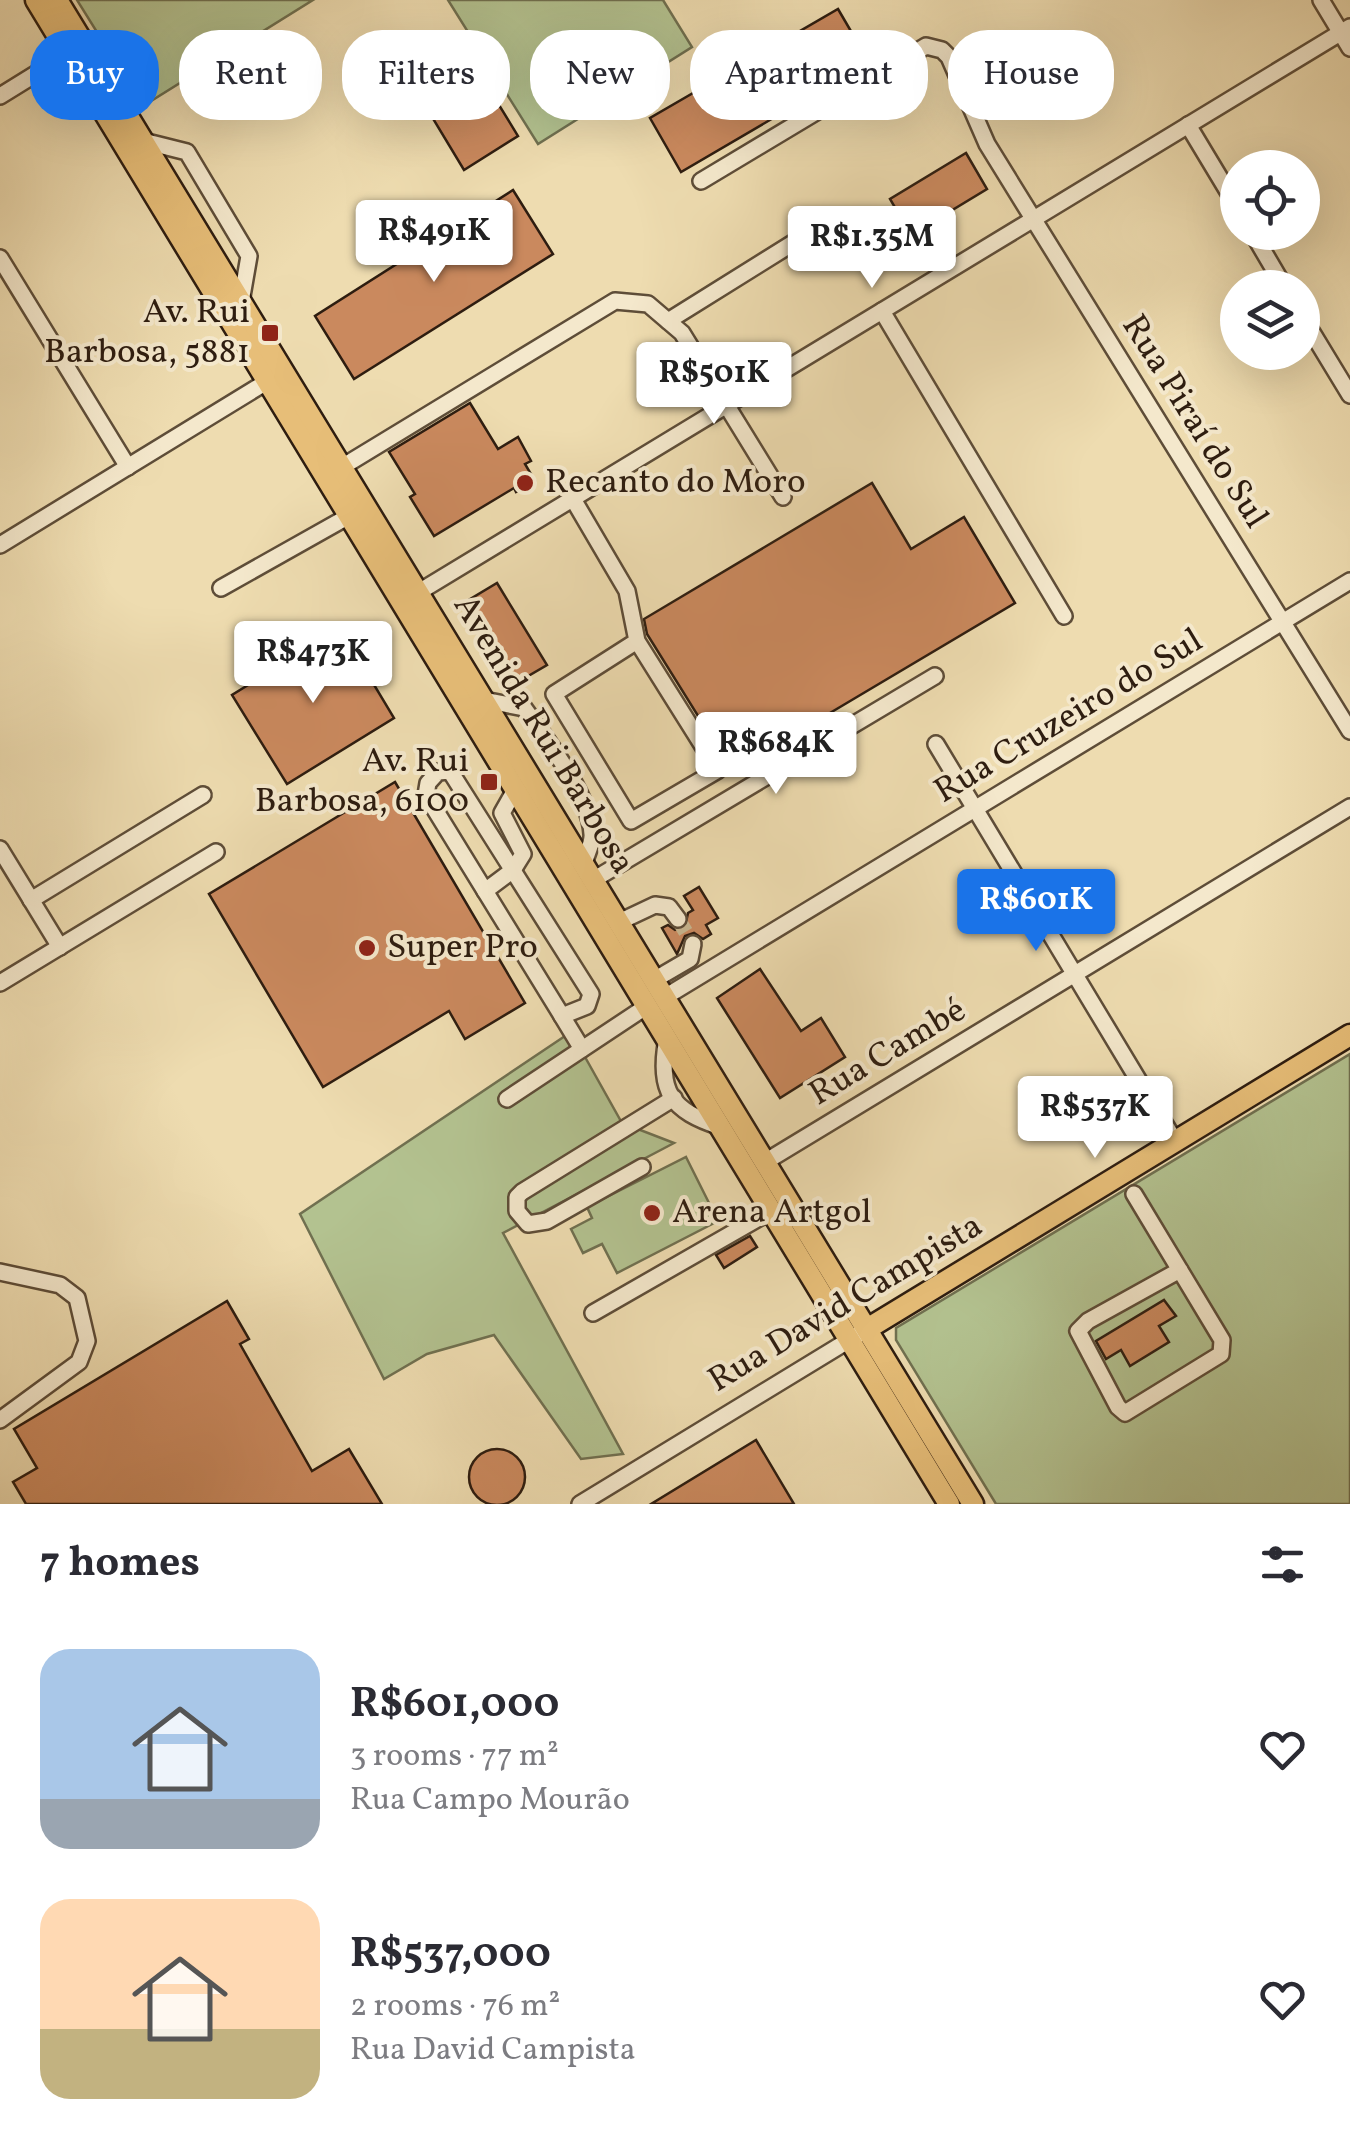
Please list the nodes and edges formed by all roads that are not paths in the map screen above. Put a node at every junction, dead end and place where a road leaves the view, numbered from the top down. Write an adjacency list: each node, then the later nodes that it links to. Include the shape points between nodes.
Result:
1 (36, 0): 4 (main road, Avenida Rui Barbosa)
2 (57, 0): 5 (main road, Avenida Rui Barbosa)
3 (1321, 0): 6 (street)
4 (60, 30)
5 (69, 30)
6 (1345, 30): 7 (street); 12 (street)
7 (1350, 48)
8 (30, 77): 9 (street)
9 (0, 96)
10 (117, 120): 23 (main road, Avenida Rui Barbosa)
11 (127, 120): 13 (main road, Avenida Rui Barbosa)
12 (1188, 126): 14 (street); 16 (street)
13 (143, 142): 19 (main road, Avenida Rui Barbosa); 19 (street, via 187,152 249,256)
14 (1220, 178)
15 (701, 181): 16 (street, Rua Piraí do Sul, via 926,46 949,57 986,144)
16 (1033, 219): 20 (street); 36 (street, Rua Piraí do Sul)
17 (817, 228): 21 (street)
18 (0, 258): 26 (street)
19 (241, 302): 27 (main road, Avenida Rui Barbosa)
20 (882, 311): 25 (street); 35 (street)
21 (668, 321): 25 (street); 27 (street, via 648,304 615,301)
22 (1320, 346): 24 (street)
23 (268, 381): 26 (street); 30 (main road, Avenida Rui Barbosa)
24 (1350, 395)
25 (727, 405): 28 (street); 29 (street)
26 (128, 467): 31 (street)
27 (342, 468): 34 (main road, Avenida Rui Barbosa)
28 (783, 497)
29 (573, 499): 34 (street); 37 (street, via 627,591)
30 (350, 516): 33 (street); 34 (main road, Avenida Rui Barbosa)
31 (0, 544)
32 (1350, 581): 36 (street, Rua Cruzeiro do Sul)
33 (221, 588)
34 (410, 598): 39 (main road, Avenida Rui Barbosa); 44 (main road, Avenida Rui Barbosa)
35 (1064, 616)
36 (1282, 622): 41 (street, Rua Piraí do Sul); 47 (street, Rua Cruzeiro do Sul)
37 (637, 640): 40 (street, via 554,694); 40 (street, via 718,770 631,822)
38 (935, 676): 51 (street)
39 (484, 700): 42 (street, via 524,708); 51 (main road, Avenida Rui Barbosa)
40 (573, 725): 42 (street)
41 (1350, 731)
42 (548, 740): 51 (street, via 584,804 592,835)
43 (936, 744): 47 (street)
44 (515, 790): 50 (street, via 502,813 523,854); 60 (main road, Avenida Rui Barbosa)
45 (203, 795): 53 (street)
46 (1350, 807): 58 (street, Rua Cambé)
47 (975, 809): 58 (street); 60 (street, Rua Cruzeiro do Sul)
48 (0, 849): 53 (street)
49 (216, 852): 57 (street)
50 (513, 870): 52 (street); 52 (street, via 450,771 438,772 426,795); 61 (street, via 590,994 587,1006)
51 (588, 872): 55 (main road, Avenida Rui Barbosa)
52 (485, 891): 61 (street)
53 (31, 900): 57 (street)
54 (678, 918): 55 (street, via 656,904)
55 (619, 922): 60 (main road, Avenida Rui Barbosa)
56 (693, 944): 60 (street, via 690,959)
57 (60, 947): 59 (street)
58 (1075, 974): 68 (street); 69 (street, Rua Cambé)
59 (0, 984)
60 (655, 994): 63 (main road, Avenida Rui Barbosa); 64 (street); 69 (main road, Avenida Rui Barbosa)
61 (562, 1016): 64 (street)
62 (1350, 1035): 68 (main road, Rua David Campista)
63 (666, 1039): 65 (street, via 662,1076); 67 (main road, Avenida Rui Barbosa)
64 (582, 1050): 66 (street)
65 (674, 1098): 67 (street, via 686,1115); 70 (street, via 522,1192 517,1211 528,1224 547,1221)
66 (507, 1099)
67 (720, 1128): 72 (main road, Avenida Rui Barbosa)
68 (1175, 1141): 76 (main road, Rua David Campista)
69 (765, 1162): 76 (main road, Avenida Rui Barbosa)
70 (642, 1168)
71 (1134, 1194): 73 (street)
72 (772, 1212): 75 (street); 76 (main road, Avenida Rui Barbosa)
73 (1180, 1270): 73 (street, via 1222,1340 1221,1354 1126,1413 1078,1331)
74 (0, 1272): 77 (street, via 60,1284 78,1298 88,1341 80,1362)
75 (594, 1313)
76 (858, 1335): 78 (street, Rua David Campista); 79 (main road, Avenida Rui Barbosa); 80 (main road, Avenida Rui Barbosa)
77 (0, 1420)
78 (580, 1504)
79 (949, 1504)
80 (973, 1504)

